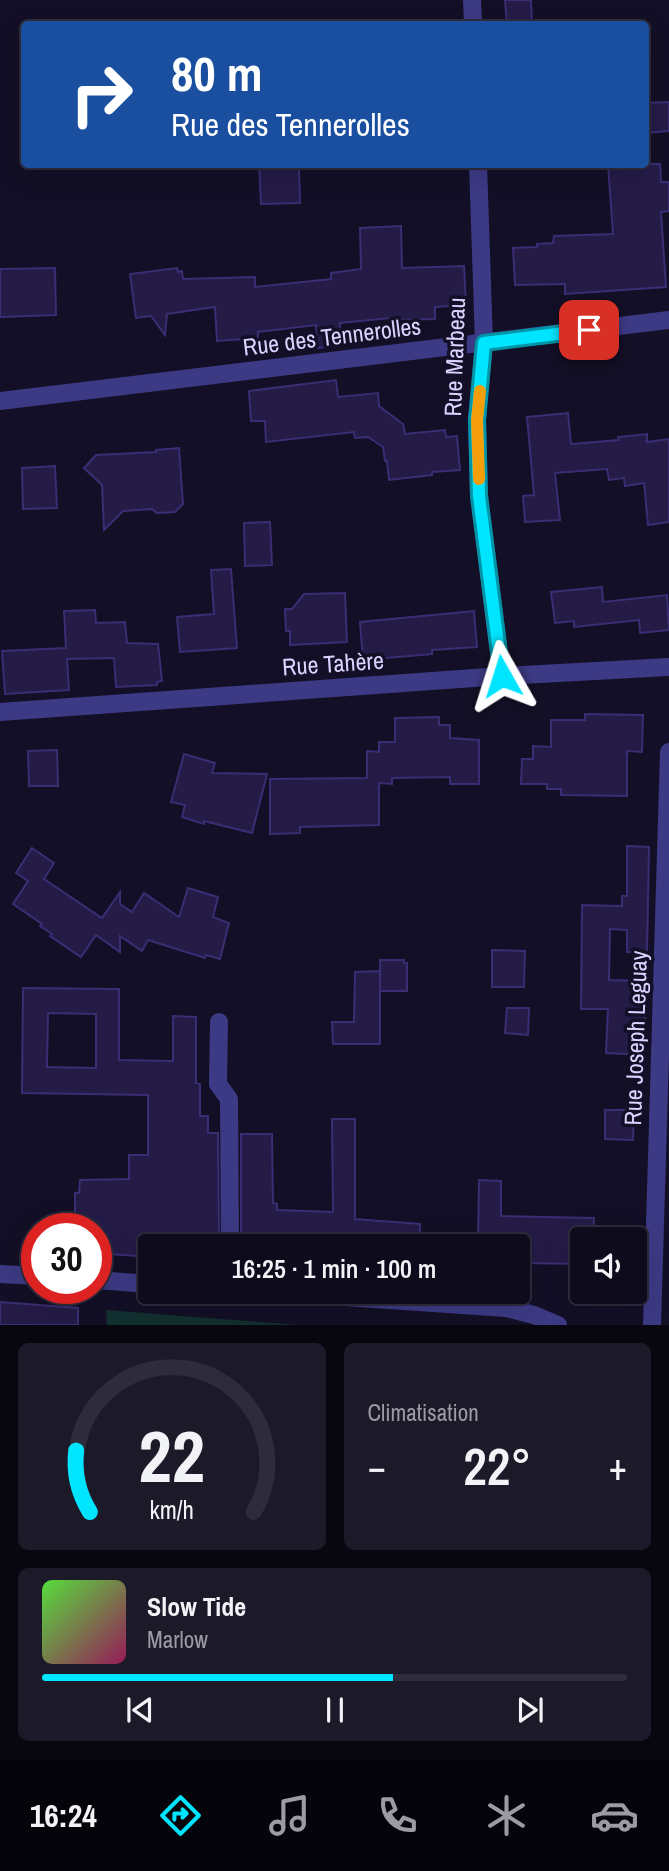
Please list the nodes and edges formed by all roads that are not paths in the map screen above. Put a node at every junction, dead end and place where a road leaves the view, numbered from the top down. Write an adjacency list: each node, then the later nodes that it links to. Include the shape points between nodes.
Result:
1 (472, 0): 2 (street)
2 (473, 21)
3 (478, 168): 5 (street, Rue Marbeau)
4 (669, 320): 5 (street, Rue des Tennerolles)
5 (484, 343): 6 (street, Rue des Tennerolles); 8 (street, Rue Marbeau, via 477,420 479,496)
6 (0, 401)
7 (669, 667): 8 (street, Rue Tahère)
8 (502, 676): 9 (street, Rue Tahère)
9 (0, 712)
10 (669, 752): 19 (street, Rue Joseph Leguay)
11 (219, 1022): 12 (street, via 218,1084 229,1099)
12 (230, 1234)
13 (0, 1274): 14 (street)
14 (21, 1275)
15 (112, 1281): 16 (street)
16 (138, 1283)
17 (448, 1304): 18 (street, via 506,1308)
18 (558, 1325)
19 (652, 1325)

